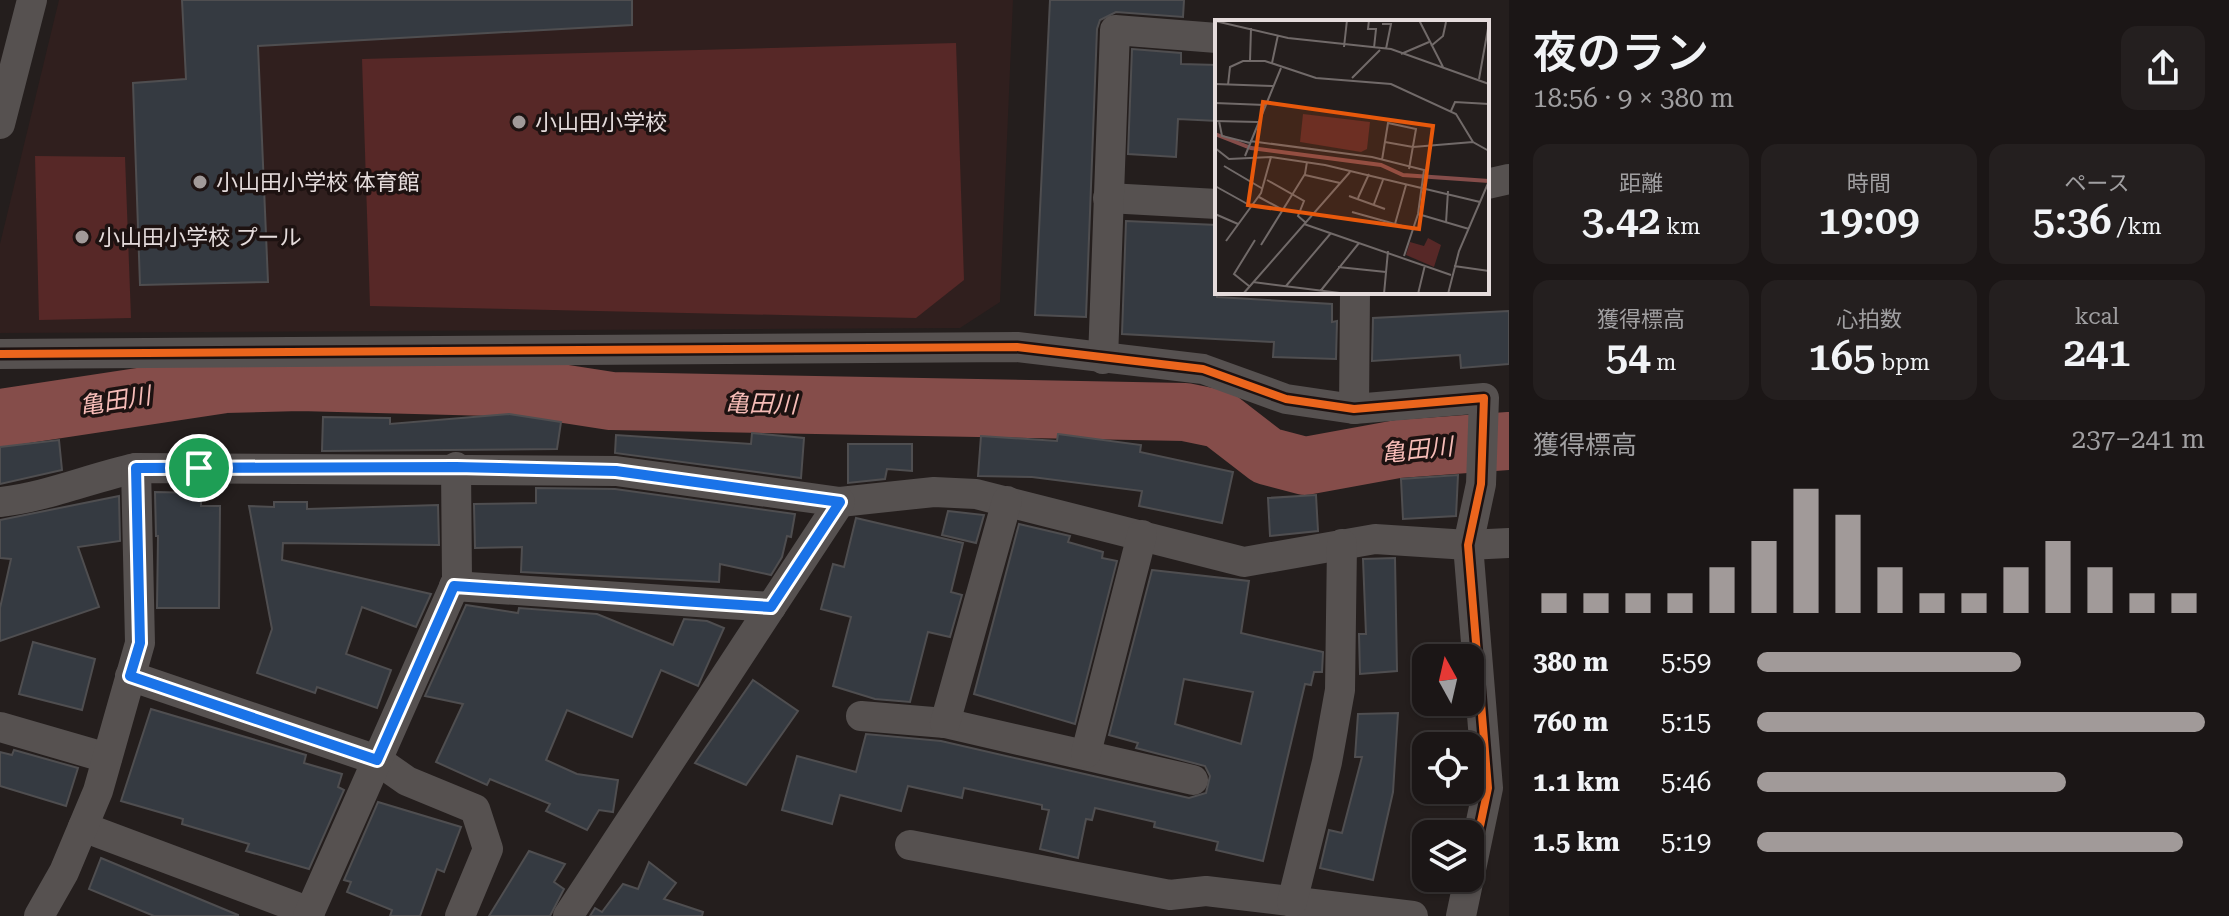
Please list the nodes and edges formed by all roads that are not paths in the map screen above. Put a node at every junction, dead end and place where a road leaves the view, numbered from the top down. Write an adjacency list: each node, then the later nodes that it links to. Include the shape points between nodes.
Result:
1 (19, 18): 3 (street)
2 (1215, 38): 6 (street, via 1115,30)
3 (0, 124)
4 (1509, 179): 5 (street)
5 (1489, 184)
6 (1108, 198): 7 (street); 10 (street)
7 (1215, 204)
8 (1355, 294): 11 (street)
9 (0, 354): 10 (street, via 1017,347)
10 (1103, 359): 11 (street, via 1203,369 1286,399)
11 (1354, 409): 20 (street, via 1484,398 1483,463)
12 (456, 467): 13 (street); 16 (street, via 616,471); 21 (street)
13 (136, 468): 15 (street, via 38,498); 23 (street, via 140,643)
14 (1007, 501): 16 (street, via 934,492); 17 (street); 25 (street)
15 (0, 502)
16 (840, 502): 22 (street)
17 (1142, 535): 19 (street, via 1244,562); 27 (street)
18 (1509, 543): 20 (street)
19 (1342, 544): 20 (street, via 1375,539); 36 (street, via 1340,690)
20 (1468, 545): 31 (street)
21 (454, 586): 22 (street); 29 (street)
22 (771, 607): 40 (street)
23 (130, 676): 28 (street); 29 (street)
24 (861, 716): 25 (street)
25 (945, 723): 27 (street)
26 (0, 727): 28 (street)
27 (1086, 753): 30 (street)
28 (107, 758): 32 (street)
29 (377, 760): 37 (street); 39 (street, via 407,781 475,809 488,849)
30 (1193, 780)
31 (1498, 789): 33 (street)
32 (83, 827): 37 (street); 38 (street)
33 (1484, 832)
34 (910, 845): 36 (street, via 1170,895 1206,891)
35 (1466, 892): 42 (street)
36 (1292, 902): 41 (street)
37 (309, 914)
38 (39, 916)
39 (460, 916)
40 (568, 916)
41 (1413, 916)
42 (1461, 916)

